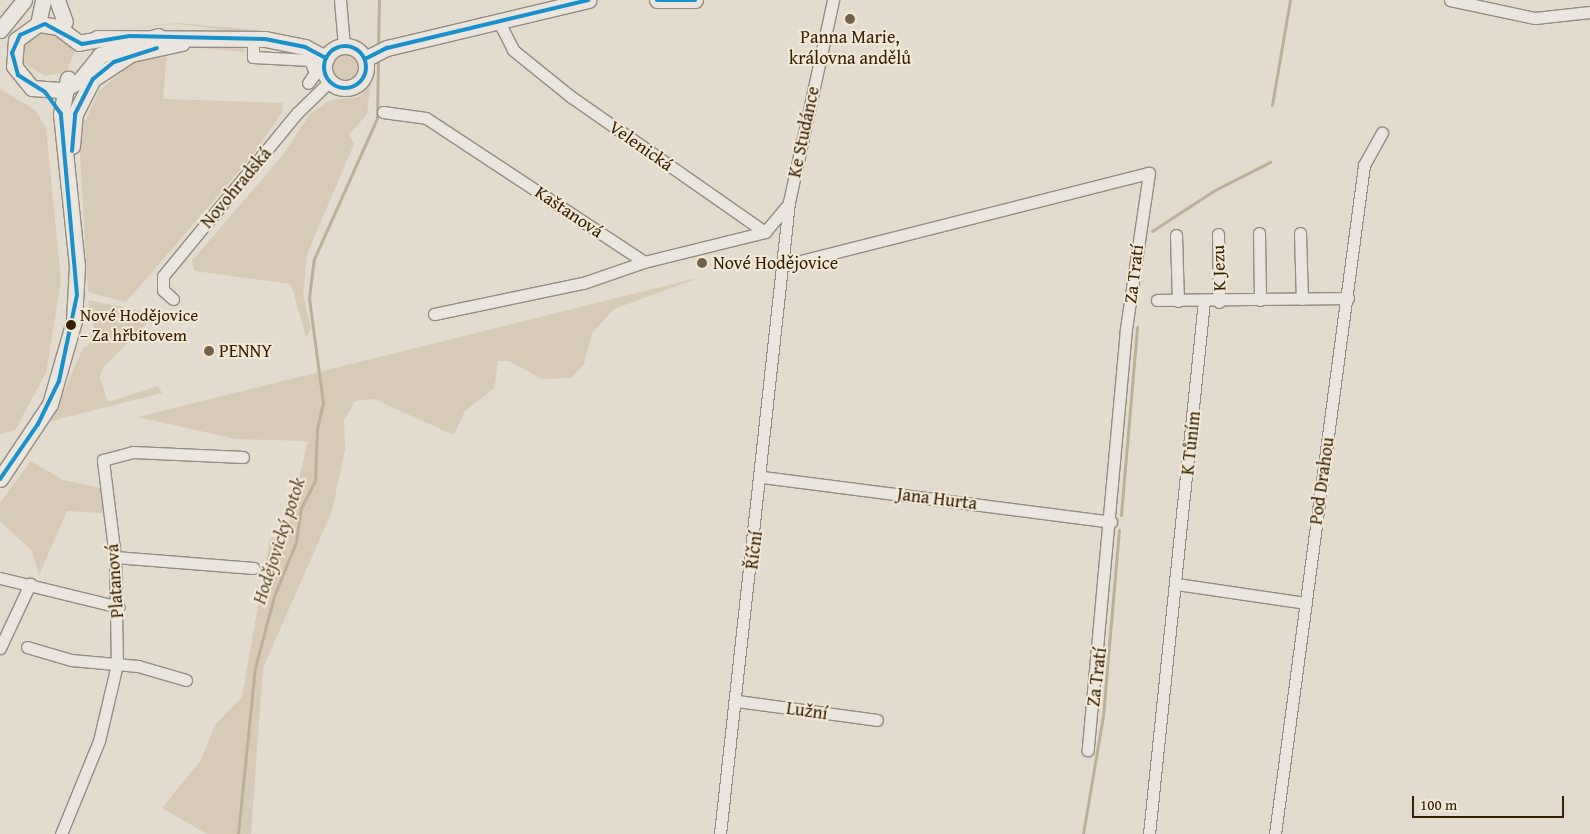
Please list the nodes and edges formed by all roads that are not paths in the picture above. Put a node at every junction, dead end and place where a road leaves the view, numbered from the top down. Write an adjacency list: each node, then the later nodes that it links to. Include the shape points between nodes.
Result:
1 (24, 0): 14 (main road)
2 (43, 0): 11 (main road)
3 (57, 0): 12 (main road)
4 (340, 0): 18 (street)
5 (588, 0): 13 (main road)
6 (657, 0): 7 (main road)
7 (695, 0)
8 (833, 0): 32 (street, Ke Studánce)
9 (1450, 0): 10 (street, via 1535,18)
10 (1590, 12)
11 (40, 20): 12 (main road); 17 (main road); 19 (main road, via 17,27); 23 (main road, via 16,40)
12 (65, 22): 17 (main road)
13 (500, 24): 21 (main road); 33 (street, Velenická, via 513,50 570,96)
14 (0, 30)
15 (158, 36): 16 (main road); 17 (main road); 26 (main road, via 100,55 80,80)
16 (218, 36): 20 (main road, via 253,39); 31 (main road, via 131,54 93,78 75,114)
17 (80, 38): 26 (main road, via 82,59)
18 (344, 46): 21 (main road); 22 (main road)
19 (0, 47)
20 (304, 53): 22 (main road); 25 (street, via 315,69)
21 (375, 53): 24 (main road, via 356,84 340,87)
22 (326, 58): 24 (main road)
23 (8, 70): 26 (main road, via 47,84); 27 (main road)
24 (330, 81): 41 (street, Novohradská, via 297,113 163,276 163,290)
25 (308, 83)
26 (66, 85): 27 (main road); 29 (main road)
27 (45, 92): 29 (main road)
28 (382, 112): 38 (street, Kaštanová, via 426,118)
29 (61, 114): 31 (main road)
30 (1382, 133): 40 (street, Pod Drahou, via 1364,165)
31 (70, 177): 51 (main road, via 77,295 66,360 38,424)
32 (789, 202): 33 (street, via 779,220); 39 (street, Ke Studánce)
33 (765, 232): 38 (street)
34 (1300, 233): 42 (street)
35 (1218, 234): 47 (street, K Jezu)
36 (1259, 234): 44 (street)
37 (1176, 235): 45 (street)
38 (644, 262): 48 (street, via 583,283)
39 (785, 265): 50 (street, Říční); 52 (street, Za Tratí, via 1149,173 1126,329)
40 (1348, 298): 42 (street, K Jezu); 58 (street, Pod Drahou)
41 (173, 299)
42 (1302, 299): 44 (street, K Jezu)
43 (1157, 300): 45 (street, K Jezu)
44 (1260, 300): 47 (street, K Jezu)
45 (1178, 301): 46 (street, K Jezu)
46 (1204, 301): 47 (street, K Jezu); 57 (street, K Tůním)
47 (1219, 302)
48 (434, 314)
49 (244, 457): 53 (street, Platanová, via 133,452 103,460)
50 (762, 477): 52 (street, Jana Hurta); 64 (street, Říční)
51 (0, 479)
52 (1111, 522): 66 (street, Za Tratí)
53 (116, 556): 54 (street); 59 (street, Platanová)
54 (254, 568)
55 (0, 578): 56 (street)
56 (30, 584): 59 (street); 61 (street)
57 (1177, 584): 58 (street); 69 (street, K Tůním)
58 (1305, 603): 70 (street, Pod Drahou)
59 (119, 607): 62 (street, Platanová)
60 (27, 647): 62 (street, via 92,664)
61 (0, 648)
62 (117, 664): 63 (street); 67 (street, Platanová, via 99,741)
63 (180, 682)
64 (737, 701): 65 (street, Lužní); 68 (street, Říční)
65 (877, 720)
66 (1088, 750)
67 (61, 834)
68 (720, 834)
69 (1149, 834)
70 (1275, 834)

